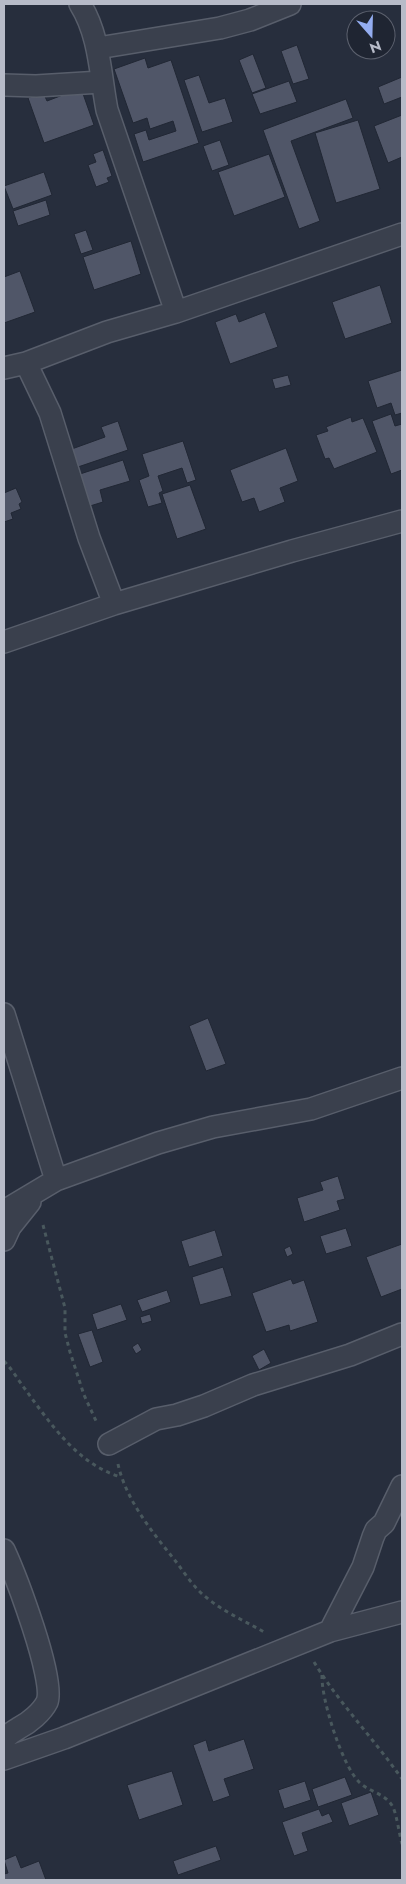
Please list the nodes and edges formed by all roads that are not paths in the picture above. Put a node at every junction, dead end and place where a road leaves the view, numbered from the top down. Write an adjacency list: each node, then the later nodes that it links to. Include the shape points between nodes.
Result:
1 (80, 4): 4 (street)
2 (290, 4): 3 (street)
3 (247, 12): 4 (street, via 220,28)
4 (98, 48): 5 (street)
5 (101, 82): 6 (street); 8 (street, via 107,110)
6 (4, 85)
7 (402, 234): 8 (street)
8 (176, 312): 9 (street, via 107,332)
9 (26, 363): 10 (street); 12 (street, via 50,414 89,538)
10 (4, 368)
11 (402, 521): 12 (street)
12 (114, 604): 13 (street)
13 (4, 642)
14 (4, 1014): 16 (street)
15 (402, 1078): 16 (street, via 311,1109 213,1127 158,1143)
16 (56, 1180): 17 (street)
17 (37, 1193): 18 (street); 19 (street, via 10,1227)
18 (4, 1211)
19 (4, 1240)
20 (402, 1334): 21 (street, via 350,1355 156,1420)
21 (109, 1444)
22 (402, 1486): 25 (street, via 384,1523 376,1530 363,1567)
23 (4, 1550): 26 (street, via 47,1674 48,1689 47,1701 36,1716)
24 (402, 1612): 25 (street)
25 (330, 1631): 27 (street)
26 (4, 1740)
27 (4, 1759)

